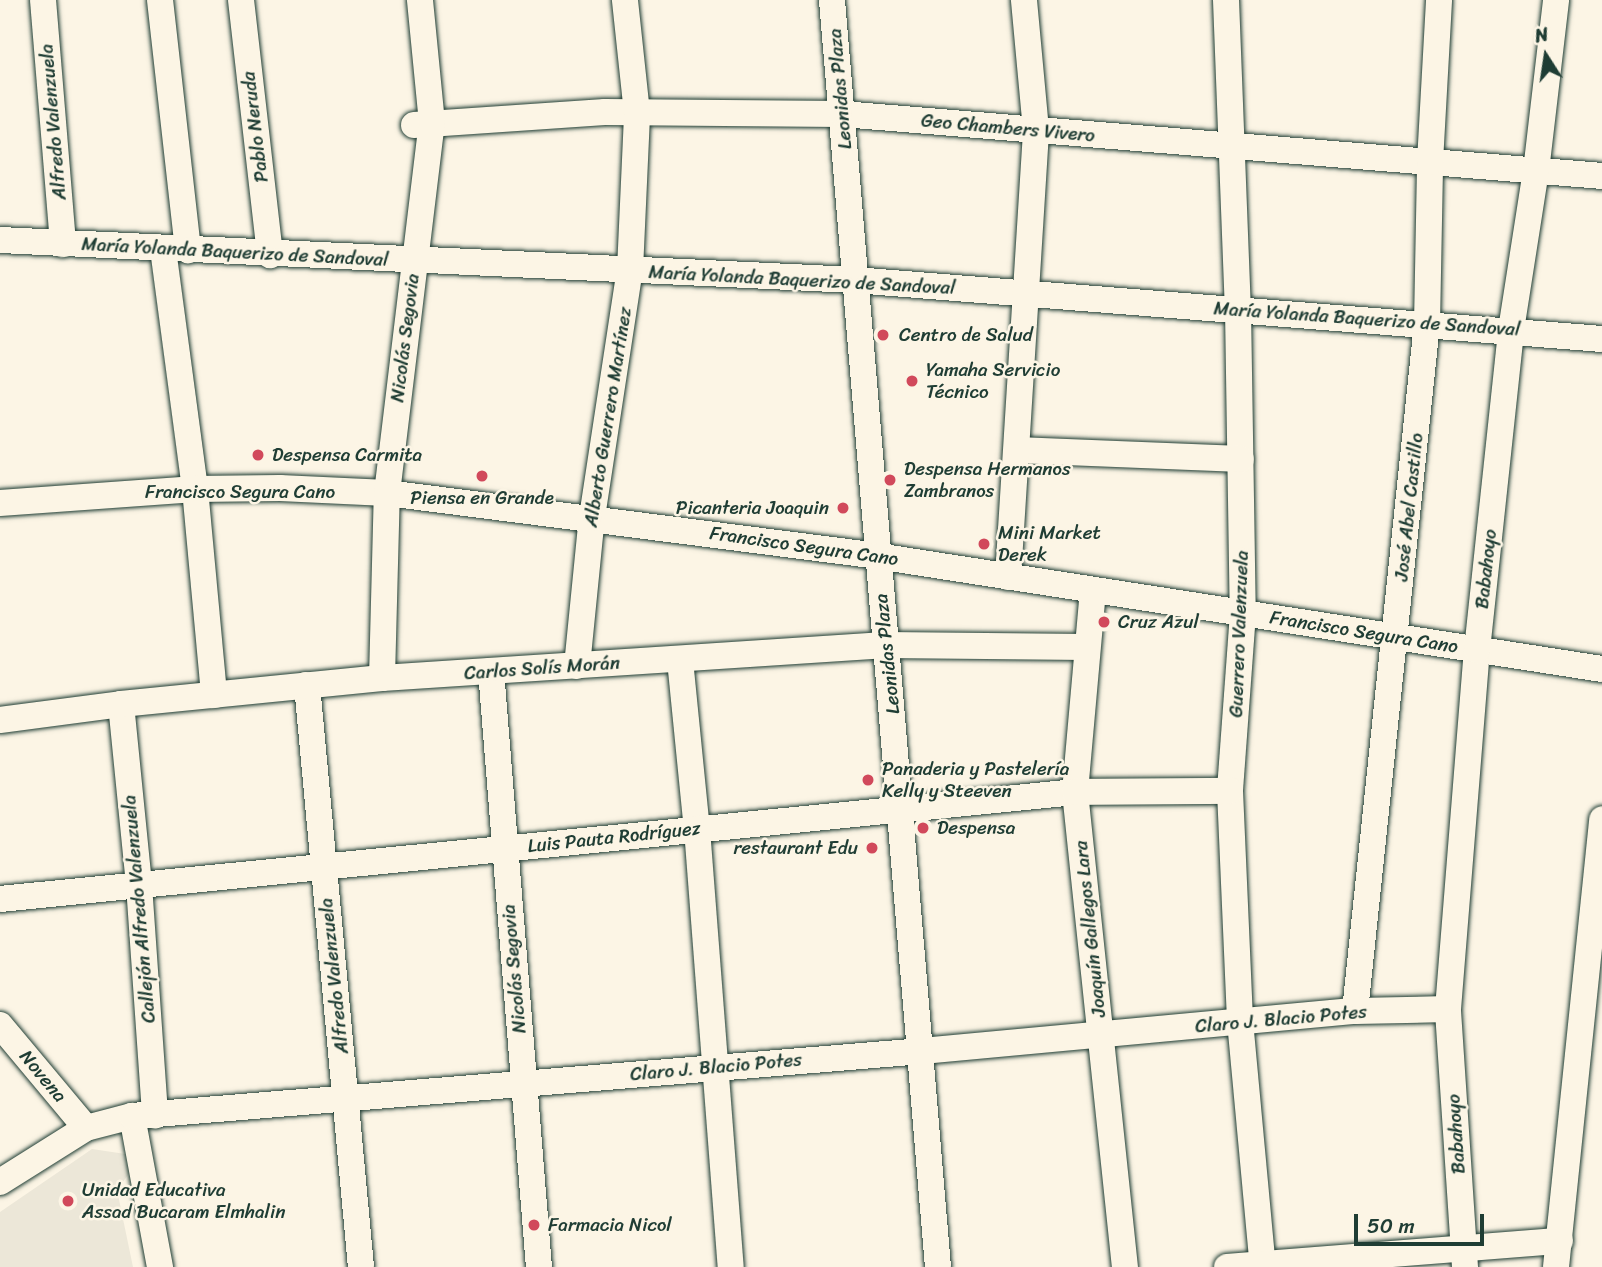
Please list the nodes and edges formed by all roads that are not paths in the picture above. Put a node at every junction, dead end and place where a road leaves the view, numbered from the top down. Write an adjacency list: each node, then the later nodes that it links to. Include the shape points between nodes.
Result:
1 (43, 0): 20 (street, Alfredo Valenzuela)
2 (160, 0): 21 (street)
3 (241, 0): 22 (street, Pablo Neruda)
4 (420, 0): 13 (street, Nicolás Segovia)
5 (625, 0): 11 (street, Alberto Guerrero Martínez)
6 (832, 0): 12 (street, Leonidas Plaza)
7 (1024, 0): 14 (street)
8 (1226, 0): 15 (street, Guerrero Valenzuela)
9 (1439, 0): 16 (street, José Abel Castillo)
10 (1556, 0): 17 (street, Babahoyo)
11 (637, 113): 12 (street, Geo Chambers Vivero); 13 (street, Geo Chambers Vivero); 24 (street, Alberto Guerrero Martínez)
12 (842, 114): 14 (street, Geo Chambers Vivero); 25 (street, Leonidas Plaza)
13 (423, 124): 23 (street, Nicolás Segovia)
14 (1036, 130): 15 (street, Geo Chambers Vivero); 26 (street)
15 (1233, 146): 16 (street, Geo Chambers Vivero); 27 (street, Guerrero Valenzuela)
16 (1430, 162): 17 (street, Geo Chambers Vivero); 28 (street, José Abel Castillo)
17 (1536, 171): 18 (street, Geo Chambers Vivero); 29 (street, Babahoyo)
18 (1602, 176)
19 (0, 240): 20 (street, María Yolanda Baquerizo de Sandoval)
20 (63, 244): 21 (street, María Yolanda Baquerizo de Sandoval)
21 (176, 250): 22 (street, María Yolanda Baquerizo de Sandoval); 33 (street)
22 (270, 255): 23 (street, María Yolanda Baquerizo de Sandoval)
23 (414, 261): 24 (street, María Yolanda Baquerizo de Sandoval); 34 (street, Nicolás Segovia)
24 (630, 271): 25 (street, María Yolanda Baquerizo de Sandoval); 36 (street, Alberto Guerrero Martínez)
25 (854, 280): 26 (street, María Yolanda Baquerizo de Sandoval); 37 (street, Leonidas Plaza)
26 (1026, 293): 27 (street, María Yolanda Baquerizo de Sandoval); 31 (street)
27 (1238, 309): 28 (street, María Yolanda Baquerizo de Sandoval); 32 (street, Guerrero Valenzuela)
28 (1427, 324): 29 (street, María Yolanda Baquerizo de Sandoval); 41 (street, José Abel Castillo)
29 (1511, 330): 30 (street, María Yolanda Baquerizo de Sandoval); 44 (street, Babahoyo)
30 (1602, 339)
31 (1017, 450): 32 (street); 38 (street)
32 (1241, 458): 40 (street, Guerrero Valenzuela)
33 (195, 489): 34 (street, Francisco Segura Cano); 35 (street, Francisco Segura Cano); 51 (street)
34 (387, 493): 36 (street, Francisco Segura Cano); 49 (street, Nicolás Segovia)
35 (0, 503)
36 (592, 517): 37 (street, Francisco Segura Cano); 46 (street, Alberto Guerrero Martínez)
37 (877, 556): 38 (street, Francisco Segura Cano); 42 (street, Leonidas Plaza)
38 (1008, 577): 39 (street, Francisco Segura Cano)
39 (1093, 590): 40 (street, Francisco Segura Cano); 43 (street, Joaquín Gallegos Lara)
40 (1243, 613): 41 (street, Francisco Segura Cano); 54 (street, Guerrero Valenzuela)
41 (1396, 637): 44 (street, Francisco Segura Cano); 65 (street, José Abel Castillo)
42 (886, 645): 43 (street, Carlos Solís Morán); 45 (street, Carlos Solís Morán); 56 (street, Leonidas Plaza)
43 (1086, 647): 55 (street, Joaquín Gallegos Lara)
44 (1477, 650): 47 (street, Francisco Segura Cano); 64 (street, Babahoyo)
45 (680, 660): 46 (street, Carlos Solís Morán); 58 (street)
46 (577, 666): 48 (street, Carlos Solís Morán)
47 (1602, 669)
48 (491, 671): 49 (street, Carlos Solís Morán); 59 (street, Nicolás Segovia)
49 (382, 678): 50 (street, Carlos Solís Morán)
50 (307, 685): 51 (street, Carlos Solís Morán); 60 (street, Alfredo Valenzuela)
51 (214, 695): 52 (street, Carlos Solís Morán)
52 (121, 704): 53 (street, Carlos Solís Morán); 61 (street, Callejón Alfredo Valenzuela)
53 (0, 720)
54 (1230, 791): 55 (street, Luis Pauta Rodríguez); 66 (street, Guerrero Valenzuela)
55 (1075, 792): 56 (street, Luis Pauta Rodríguez); 68 (street, Joaquín Gallegos Lara)
56 (902, 809): 58 (street, Luis Pauta Rodríguez); 69 (street, Leonidas Plaza)
57 (1602, 819): 63 (street)
58 (697, 829): 59 (street, Luis Pauta Rodríguez); 70 (street)
59 (504, 848): 60 (street, Luis Pauta Rodríguez); 71 (street, Nicolás Segovia)
60 (323, 866): 61 (street, Luis Pauta Rodríguez); 72 (street, Alfredo Valenzuela)
61 (139, 885): 62 (street, Luis Pauta Rodríguez); 73 (street, Callejón Alfredo Valenzuela)
62 (0, 899)
63 (1597, 925): 76 (street)
64 (1448, 1009): 65 (street, Claro J. Blacio Potes); 77 (street, Babahoyo)
65 (1356, 1011): 66 (street, Claro J. Blacio Potes)
66 (1240, 1021): 68 (street, Claro J. Blacio Potes); 78 (street, Guerrero Valenzuela)
67 (0, 1025): 74 (street, Novena)
68 (1102, 1035): 69 (street, Claro J. Blacio Potes); 84 (street, Joaquín Gallegos Lara)
69 (922, 1051): 70 (street, Claro J. Blacio Potes); 83 (street, Leonidas Plaza)
70 (716, 1066): 71 (street, Claro J. Blacio Potes); 82 (street)
71 (524, 1084): 72 (street, Claro J. Blacio Potes); 81 (street, Nicolás Segovia)
72 (347, 1098): 73 (street, Claro J. Blacio Potes); 80 (street, Alfredo Valenzuela)
73 (144, 1116): 74 (street, Claro J. Blacio Potes); 79 (street, Callejón Alfredo Valenzuela)
74 (86, 1128): 75 (street, Claro J. Blacio Potes)
75 (0, 1182)
76 (1558, 1254): 77 (street)
77 (1465, 1258): 78 (street)
78 (1263, 1265): 85 (street)
79 (160, 1267)
80 (361, 1267)
81 (539, 1267)
82 (731, 1267)
83 (938, 1267)
84 (1125, 1267)
85 (1227, 1267)

